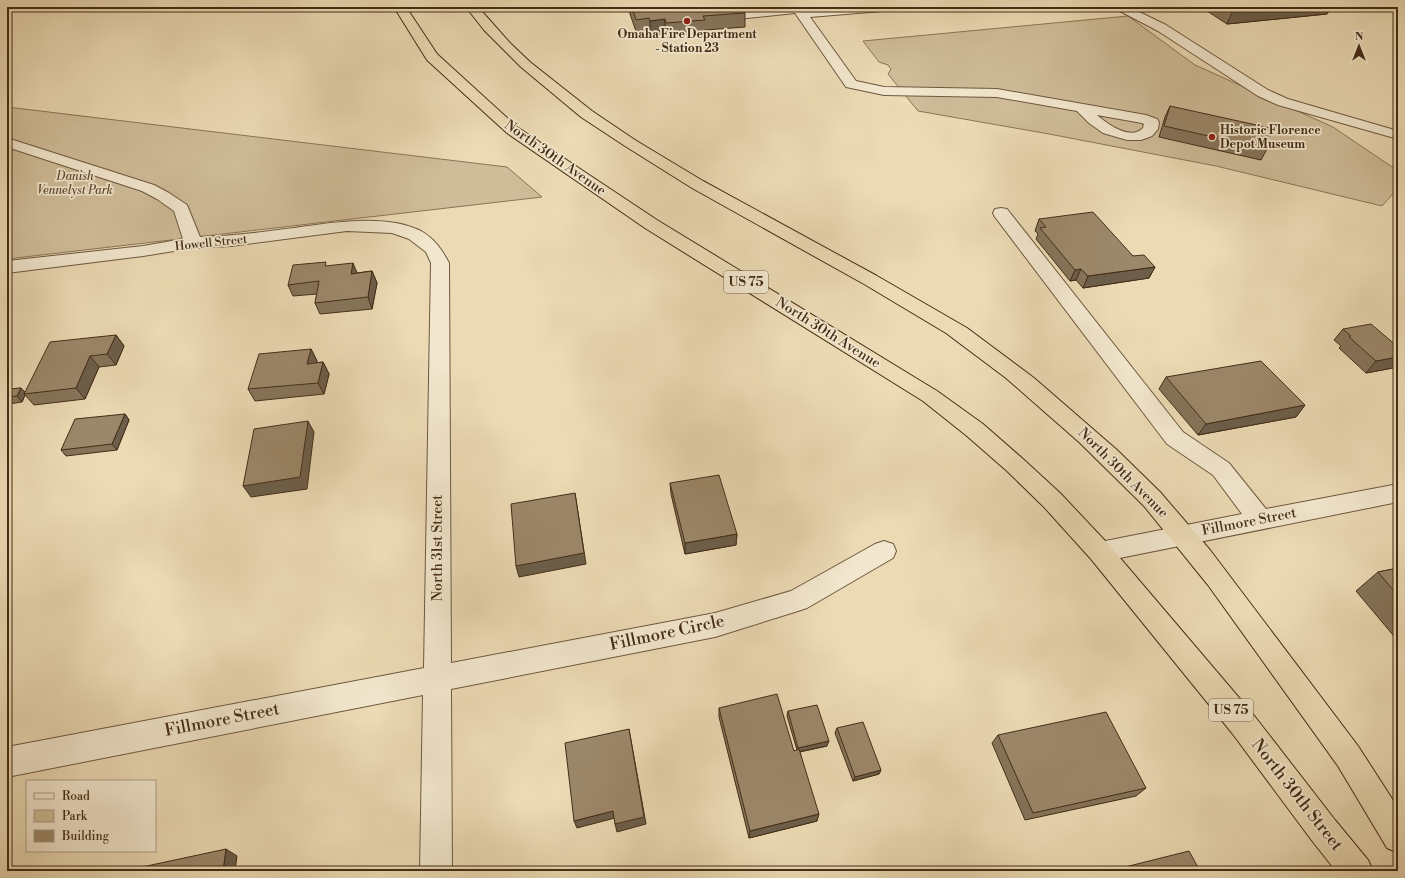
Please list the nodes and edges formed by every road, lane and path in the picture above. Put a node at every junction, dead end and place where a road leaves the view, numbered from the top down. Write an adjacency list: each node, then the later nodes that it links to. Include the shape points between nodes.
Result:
1 (400, 7): 18 (highway, North 30th Avenue / US 75, via 432,57 512,130 651,224 930,396 1015,465 1052,500)
2 (472, 7): 16 (highway, North 30th Avenue, via 489,29 526,67 610,131 710,192 958,331 999,360 1117,464)
3 (882, 7): 5 (street)
4 (1120, 7): 8 (street, via 1162,28 1263,93 1282,102)
5 (800, 10): 6 (street); 7 (street, via 852,84 884,91 997,93)
6 (738, 15)
7 (1082, 108)
8 (1398, 136)
9 (7, 142): 12 (street, via 148,188 163,196 181,209)
10 (1001, 213): 15 (street, via 1175,438 1221,469)
11 (414, 235): 12 (street, Howell Street, via 394,228 347,226 231,241); 19 (street, North 31st Street, via 433,249 440,263)
12 (193, 243): 13 (street, Howell Street)
13 (7, 267)
14 (1398, 493): 15 (street, Fillmore Street)
15 (1260, 520): 16 (street, Fillmore Street)
16 (1183, 535): 18 (street, Fillmore Street); 21 (highway, via 1247,617 1343,749)
17 (884, 551): 19 (street, Fillmore Circle, via 798,600 715,625)
18 (1100, 552): 23 (highway, North 30th Street / US 75, via 1242,723 1324,831)
19 (437, 678): 20 (street, Fillmore Street); 22 (street, North 31st Street)
20 (7, 762)
21 (1398, 837)
22 (436, 871)
23 (1358, 871)

